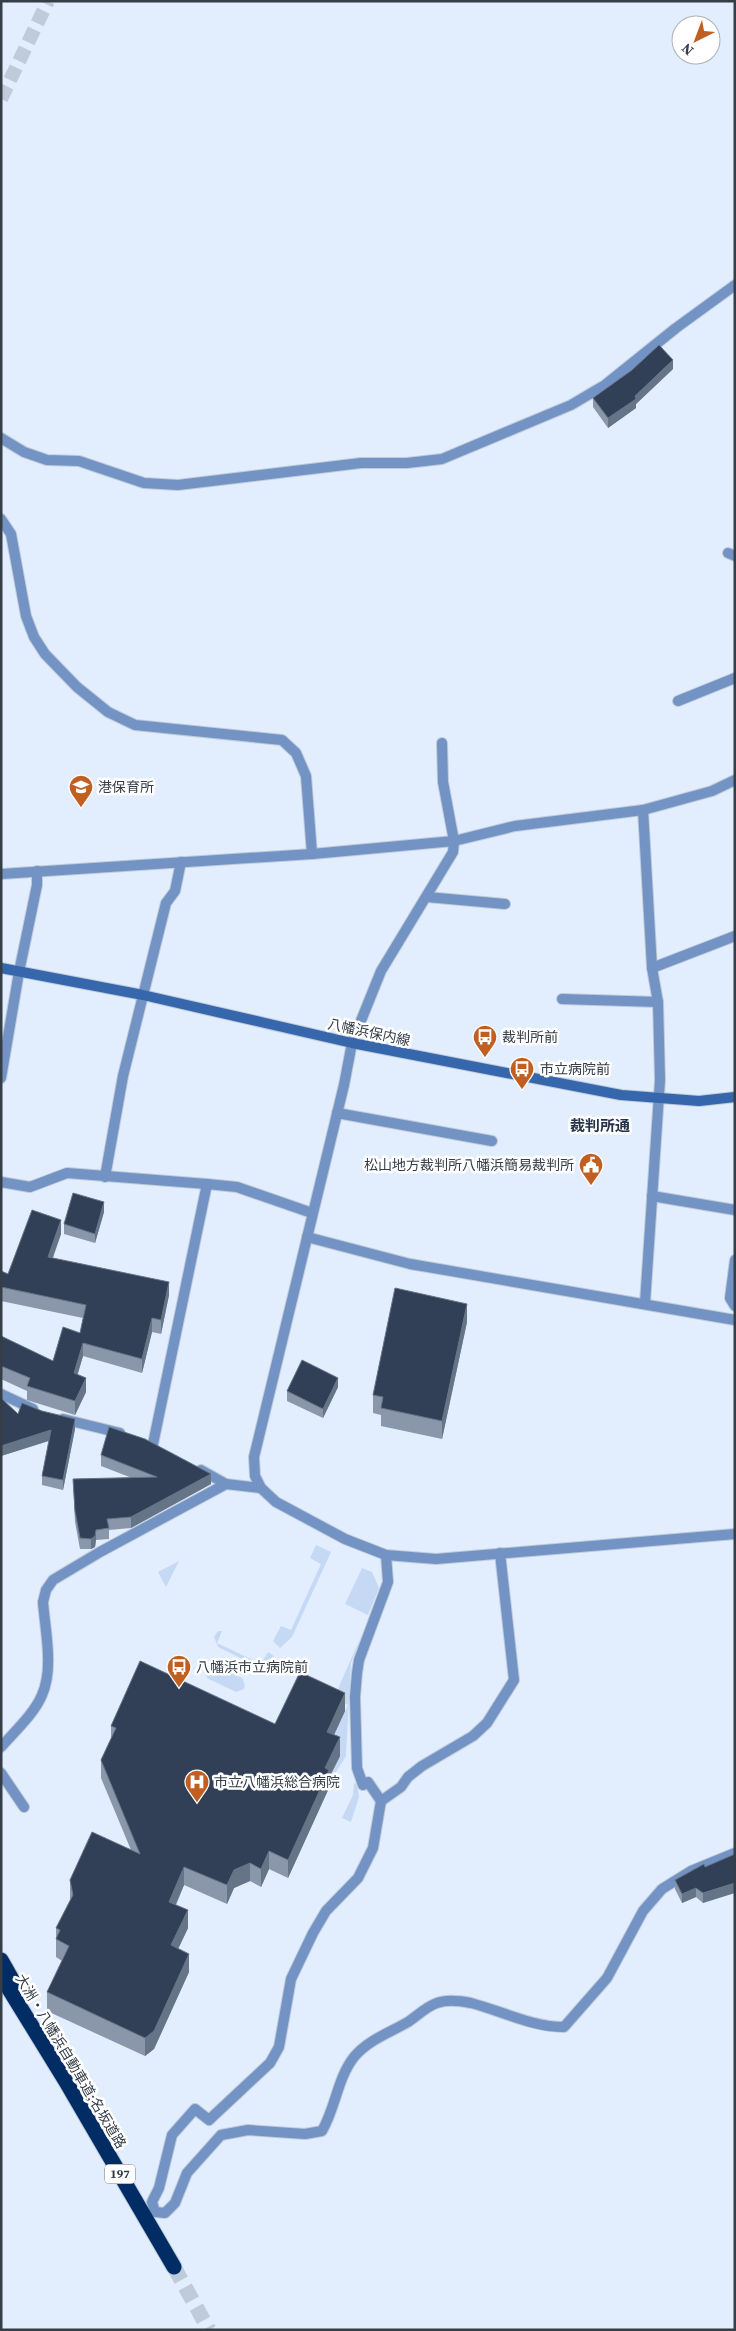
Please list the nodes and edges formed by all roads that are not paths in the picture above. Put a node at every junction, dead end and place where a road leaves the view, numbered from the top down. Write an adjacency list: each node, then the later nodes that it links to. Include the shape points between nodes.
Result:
1 (735, 285): 2 (street, via 605,385 571,405 442,458 178,484 144,483 79,461 47,460 24,452)
2 (1, 438)
3 (1, 519): 10 (street, via 11,534 26,616 45,654 77,687 108,712 135,725 282,740 296,753 306,776)
4 (735, 678): 5 (street)
5 (678, 701)
6 (442, 743): 9 (street, via 443,782)
7 (735, 780): 8 (street, via 712,791)
8 (643, 810): 9 (street, via 515,826); 18 (street)
9 (454, 841): 10 (street); 14 (street, via 453,852)
10 (312, 854): 11 (street)
11 (181, 862): 12 (street); 20 (street, via 175,891 166,903)
12 (37, 871): 13 (street); 19 (street)
13 (1, 874)
14 (427, 897): 15 (street); 23 (street, via 381,971)
15 (505, 904)
16 (735, 936): 18 (street)
17 (1, 968): 19 (main road, 八幡浜保内線)
18 (652, 968): 22 (street)
19 (19, 972): 20 (main road, 八幡浜保内線); 24 (street)
20 (143, 995): 23 (main road, 八幡浜保内線); 29 (street, via 123,1076)
21 (562, 999): 22 (street)
22 (658, 1002): 26 (street)
23 (352, 1043): 26 (main road, 八幡浜保内線, via 621,1095); 27 (street)
24 (1, 1078)
25 (735, 1097): 26 (main road, 八幡浜保内線, via 699,1101)
26 (658, 1098): 32 (street)
27 (337, 1113): 28 (street); 34 (street)
28 (492, 1141)
29 (105, 1177): 30 (street, via 67,1173 30,1187); 31 (street)
30 (1, 1182)
31 (207, 1184): 34 (street, via 237,1188); 42 (street)
32 (652, 1196): 33 (street); 37 (street)
33 (735, 1210)
34 (312, 1212): 35 (street)
35 (307, 1237): 37 (street, via 410,1264); 45 (street, via 254,1457 255,1476)
36 (735, 1260): 38 (street, via 730,1298)
37 (645, 1303): 39 (street)
38 (735, 1306)
39 (735, 1320)
40 (1, 1394): 41 (street, via 49,1415)
41 (129, 1436)
42 (153, 1445)
43 (194, 1466): 44 (street)
44 (226, 1484): 45 (street); 49 (street, via 53,1580 43,1602 47,1682 32,1711)
45 (261, 1488): 48 (street, via 276,1502 319,1526)
46 (735, 1534): 47 (street)
47 (500, 1553): 48 (street, via 436,1559); 51 (street, via 514,1680 487,1723 474,1736 422,1766)
48 (386, 1555): 51 (street, via 388,1582 359,1660 355,1697 357,1768 363,1784 368,1782)
49 (1, 1747)
50 (1, 1773): 52 (street)
51 (381, 1801): 53 (street, via 373,1848 358,1878 326,1911 291,1978 279,2047 270,2063 209,2120 195,2109 172,2135 159,2188 152,2202 155,2212 165,2213 175,2203 187,2173 221,2135 248,2130 304,2134 322,2131 331,2115 340,2083 354,2058 368,2043 436,2003 449,2000 470,2003 549,2027 564,2027 606,1978 643,1911 662,1889 691,1871)
52 (24, 1807)
53 (735, 1854)
54 (1, 1960): 56 (highway)
55 (1, 1976): 56 (highway, 大洲・八幡浜自動車道;名坂道路 / 197)
56 (65, 2080): 57 (highway, 大洲・八幡浜自動車道;名坂道路 / 197)
57 (174, 2267)

